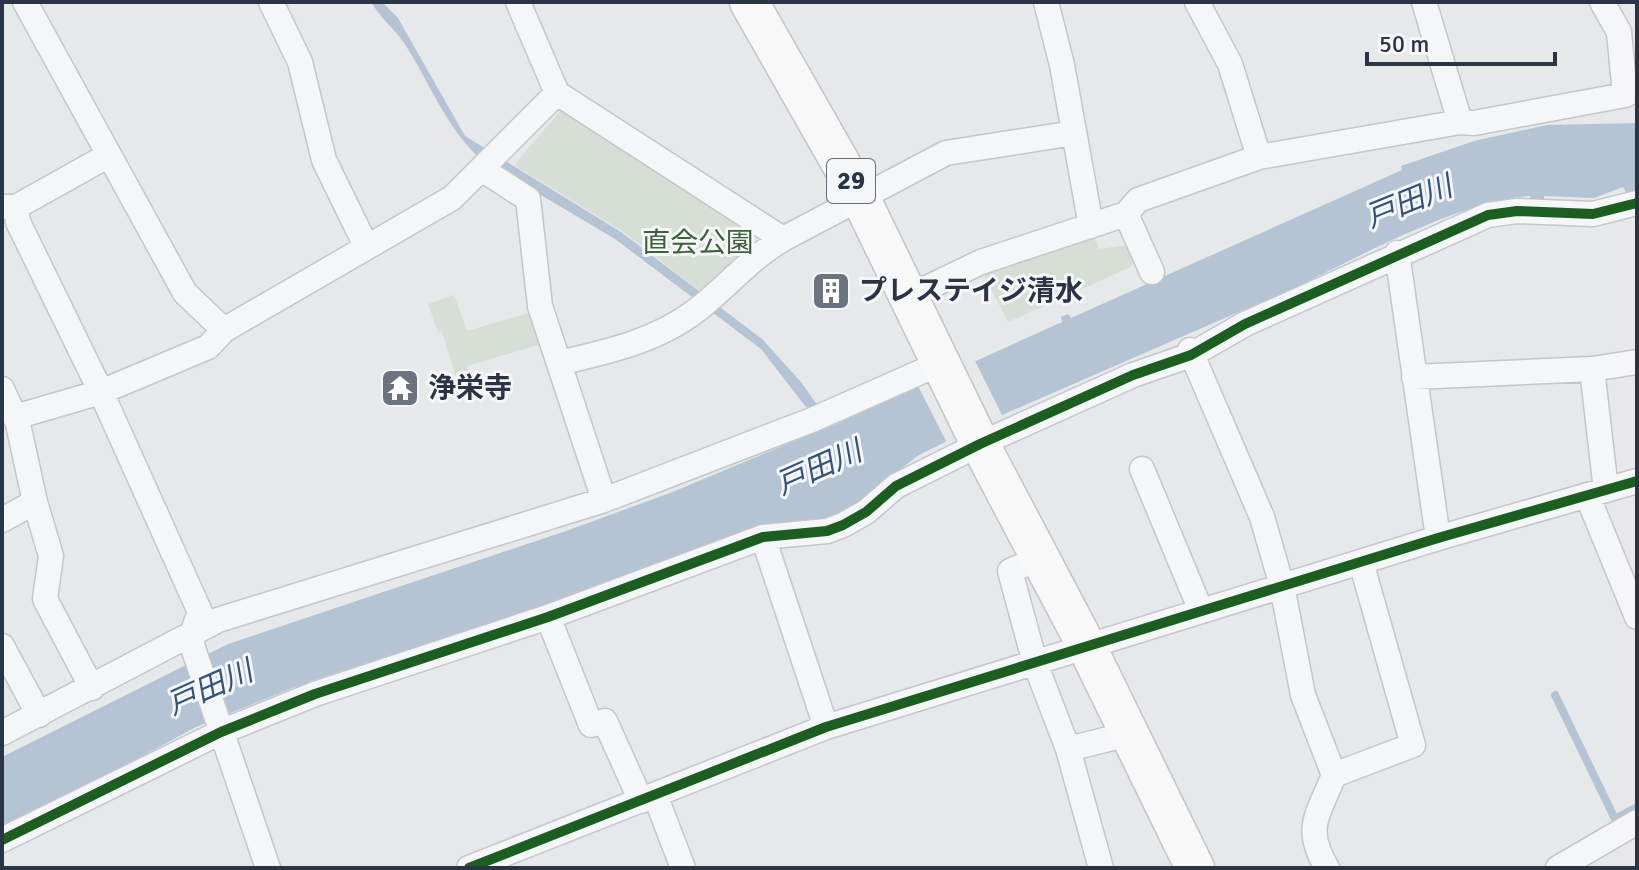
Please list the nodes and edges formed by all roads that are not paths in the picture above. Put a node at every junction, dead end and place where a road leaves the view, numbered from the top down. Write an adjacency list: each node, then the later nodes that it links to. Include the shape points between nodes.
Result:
1 (25, 2): 14 (street)
2 (271, 2): 23 (street, via 300,62 324,160)
3 (518, 2): 11 (street)
4 (749, 2): 17 (main road, 29)
5 (1046, 2): 13 (street)
6 (1197, 2): 15 (street, via 1230,64)
7 (1424, 2): 12 (street)
8 (1602, 2): 9 (street)
9 (1628, 27): 10 (street)
10 (1631, 92): 12 (street)
11 (557, 93): 16 (street); 22 (street)
12 (1460, 122): 15 (street)
13 (1074, 133): 17 (street, via 946,153); 21 (street)
14 (109, 155): 19 (street); 27 (street, via 185,293)
15 (1259, 157): 20 (street, via 1138,200)
16 (490, 163): 23 (street, via 452,198); 30 (street, via 528,199 540,306)
17 (860, 197): 22 (street); 26 (main road, 29)
18 (1637, 203): 24 (street, via 1593,214 1488,215)
19 (9, 207): 35 (street)
20 (1126, 214): 21 (street); 25 (street)
21 (1091, 226): 26 (street, via 981,262)
22 (783, 239): 30 (street, via 663,331 625,348)
23 (366, 246): 27 (street)
24 (1397, 253): 28 (street); 33 (street)
25 (1152, 272)
26 (908, 297): 31 (main road, 29)
27 (224, 330): 35 (street, via 208,347)
28 (1191, 352): 37 (street); 48 (street, via 1262,517)
29 (1637, 362): 32 (street)
30 (559, 363): 41 (street)
31 (941, 365): 37 (main road, 29); 41 (street)
32 (1592, 369): 33 (street); 40 (street)
33 (1414, 377): 45 (street)
34 (2, 389): 36 (street)
35 (101, 392): 36 (street); 52 (street, via 200,612)
36 (15, 417): 42 (street)
37 (979, 442): 44 (street, via 896,486 843,525); 46 (main road, 29)
38 (1142, 469): 49 (street)
39 (1637, 481): 40 (street)
40 (1596, 493): 45 (street); 51 (street)
41 (604, 500): 52 (street, via 218,620)
42 (35, 502): 43 (street); 56 (street, via 51,556 45,599)
43 (2, 520)
44 (763, 537): 50 (street); 58 (street)
45 (1438, 538): 47 (street)
46 (1040, 558): 54 (main road, 29); 55 (street, via 1010,571)
47 (1361, 562): 48 (street); 63 (street, via 1413,745)
48 (1282, 586): 49 (street); 63 (street, via 1303,695)
49 (1201, 611): 54 (street)
50 (548, 617): 59 (street, via 315,694); 64 (street, via 591,725 605,721)
51 (1637, 617)
52 (192, 642): 56 (street); 59 (street)
53 (2, 646): 57 (street)
54 (1087, 647): 55 (street); 61 (main road, 29)
55 (1035, 663): 58 (street); 62 (street)
56 (92, 688): 57 (street)
57 (39, 715): 60 (street)
58 (826, 727): 64 (street)
59 (221, 732): 66 (street); 67 (street)
60 (2, 733)
61 (1129, 734): 62 (street); 71 (main road, 29)
62 (1068, 749): 70 (street)
63 (1334, 775): 72 (street, via 1312,830 1314,846)
64 (648, 798): 68 (street); 69 (street)
65 (1637, 822): 73 (street)
66 (2, 840)
67 (268, 868)
68 (469, 868)
69 (683, 868)
70 (1101, 868)
71 (1195, 868)
72 (1327, 868)
73 (1558, 868)

